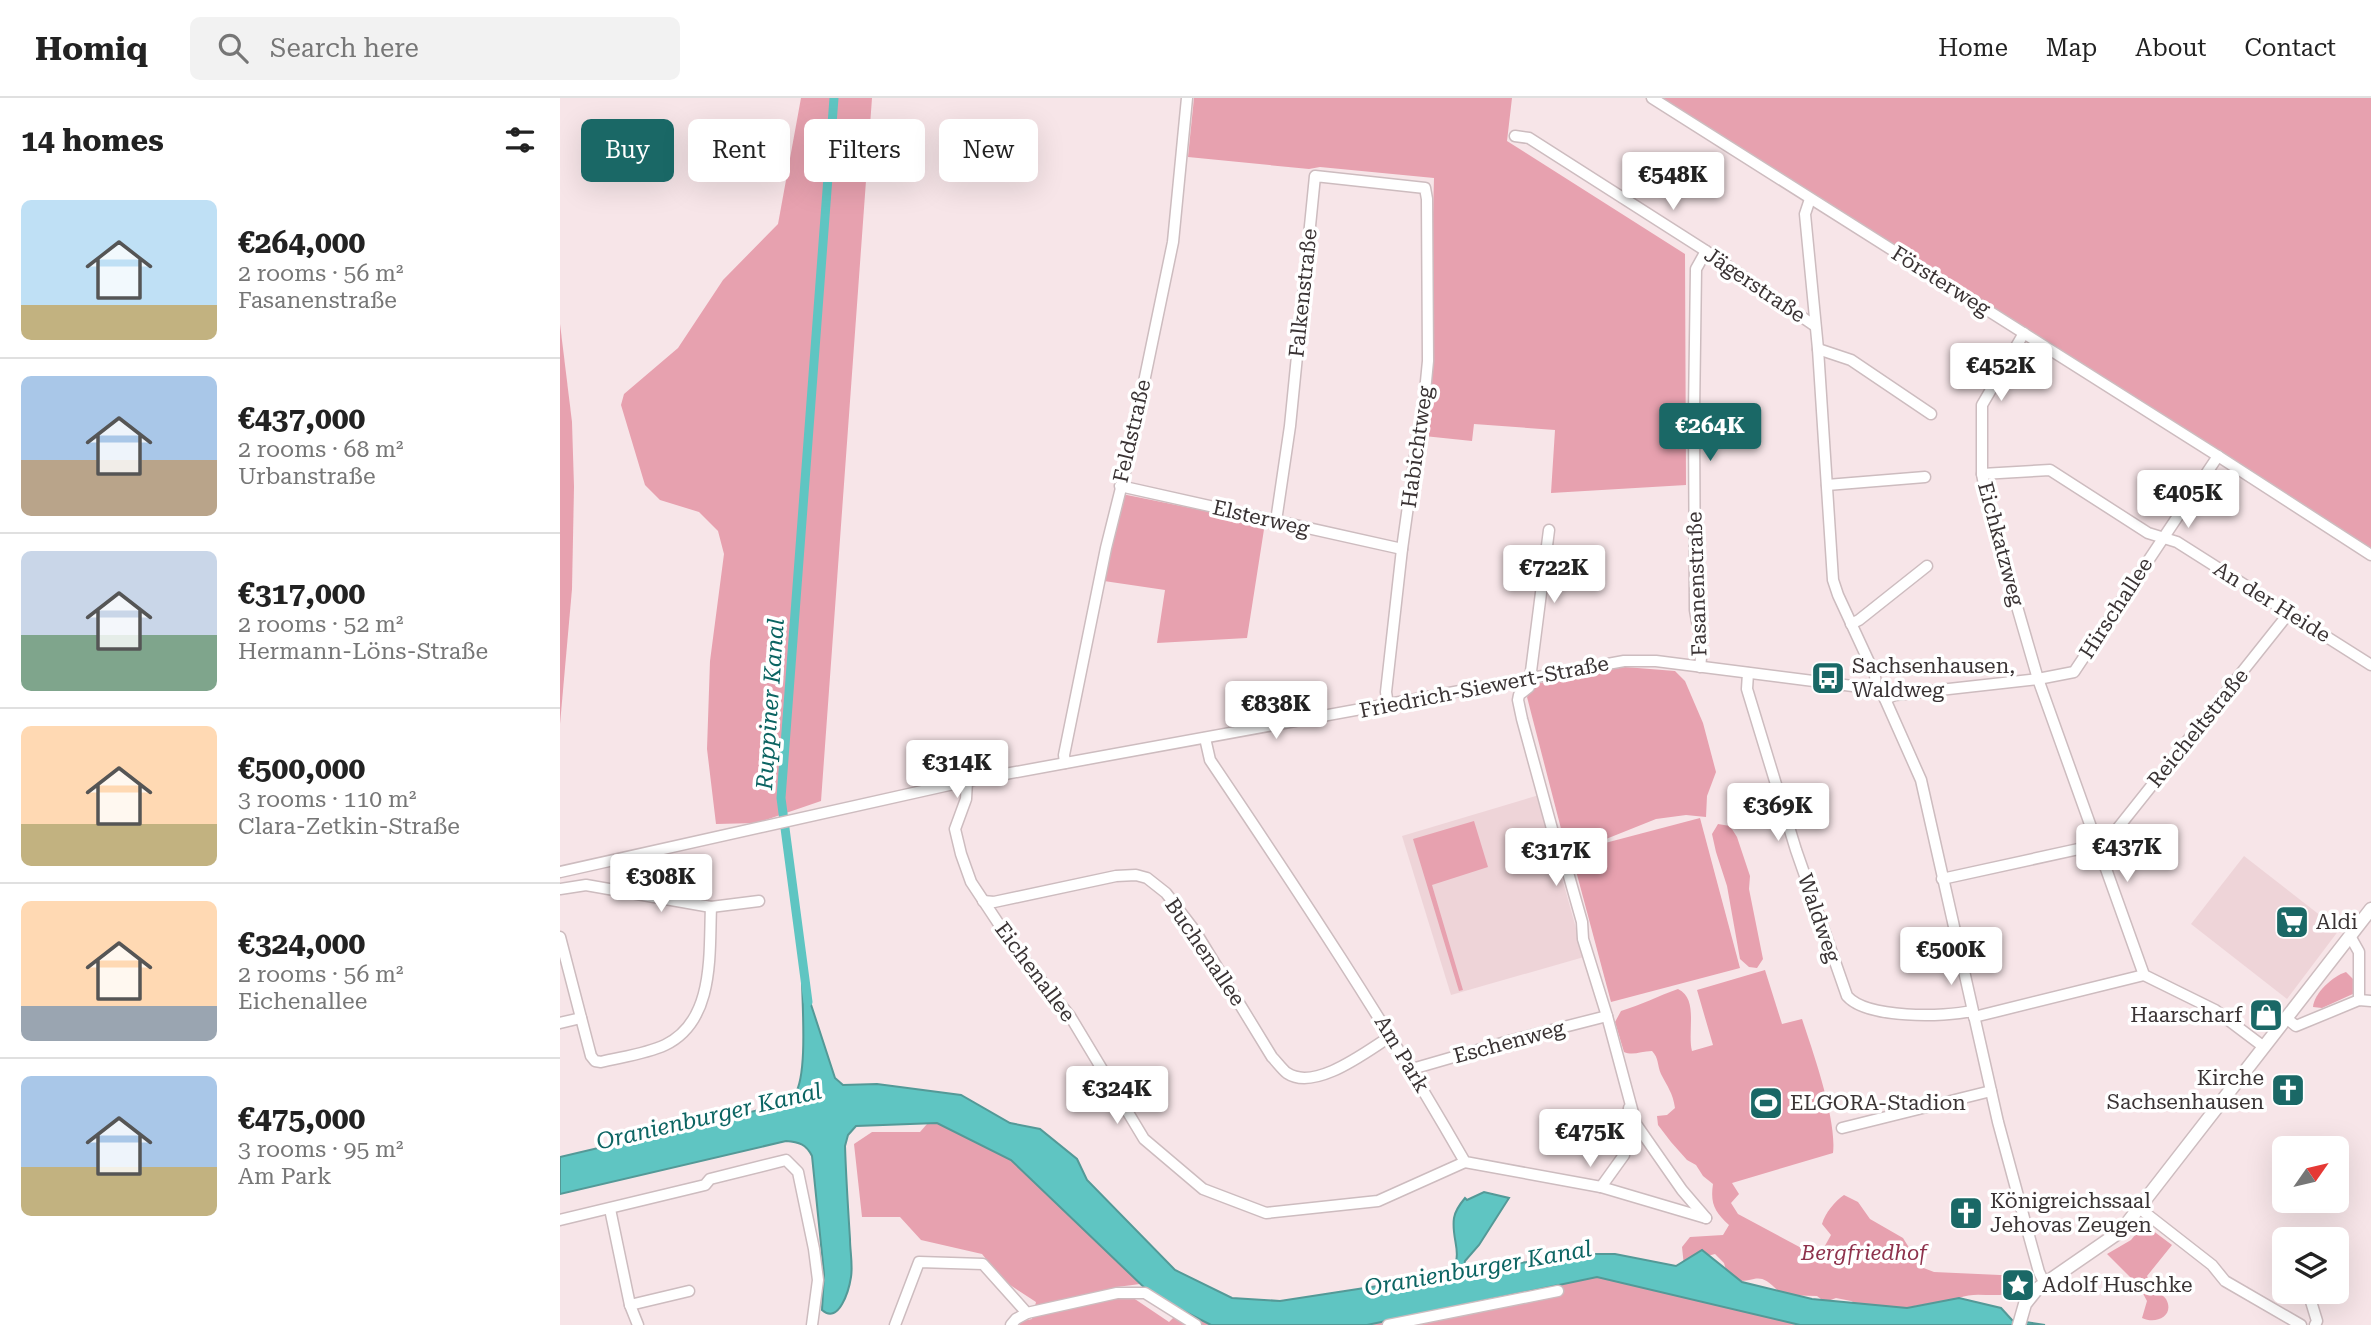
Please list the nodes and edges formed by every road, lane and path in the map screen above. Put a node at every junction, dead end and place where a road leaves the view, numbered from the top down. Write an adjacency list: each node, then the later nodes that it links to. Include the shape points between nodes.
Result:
1 (1187, 98): 15 (street, Feldstraße, via 1173,243)
2 (1652, 98): 5 (street, Försterweg)
3 (1516, 136): 6 (street, Jägerstraße, via 1530,138)
4 (1425, 188): 16 (street, Falkenstraße, via 1315,176); 19 (street, Habichtweg, via 1428,361 1419,453)
5 (1810, 199): 7 (street, via 1805,214); 8 (street, Försterweg)
6 (1706, 251): 7 (street, Jägerstraße); 25 (street, Fasanenstraße, via 1696,269 1695,598)
7 (1815, 326): 9 (street)
8 (2024, 333): 11 (street, Försterweg); 12 (street, Eichkatzweg, via 1982,405)
9 (1818, 349): 10 (street, Jägerstraße, via 1851,360); 14 (street)
10 (1931, 414)
11 (2218, 456): 18 (street, Hirschallee); 20 (street, Försterweg)
12 (1982, 474): 18 (street, An der Heide, via 2050,470); 28 (street, Eichkatzweg)
13 (1925, 477): 14 (street)
14 (1827, 485): 23 (street, via 1833,580)
15 (1120, 486): 16 (street, Elsterweg); 33 (street, Feldstraße)
16 (1276, 521): 19 (street, Elsterweg)
17 (1549, 530): 27 (street)
18 (2163, 538): 22 (street, An der Heide, via 2177,542); 28 (street, Hirschallee, via 2074,672)
19 (1402, 549): 31 (street, Habichtweg)
20 (2371, 555)
21 (1927, 566): 23 (street)
22 (2289, 613): 24 (street, An der Heide); 35 (street, Reicheltstraße, via 2106,843)
23 (1851, 624): 29 (street, via 1875,675)
24 (2371, 665)
25 (1700, 667): 26 (street, Friedrich-Siewert-Straße); 27 (street, Friedrich-Siewert-Straße, via 1624,661)
26 (1748, 673): 29 (street, Friedrich-Siewert-Straße); 48 (street, Waldweg, via 1747,689 1844,991 1850,1000 1869,1010)
27 (1530, 678): 31 (street, Friedrich-Siewert-Straße); 49 (street, via 1518,700 1522,719)
28 (2038, 679): 30 (street, Hirschallee); 35 (street, Eichkatzweg)
29 (1876, 689): 30 (street)
30 (1885, 699): 37 (street, via 1921,780)
31 (1388, 705): 32 (street, Friedrich-Siewert-Straße)
32 (1205, 738): 33 (street, Friedrich-Siewert-Straße); 53 (street, Am Park, via 1210,760)
33 (1065, 763): 34 (street, Friedrich-Siewert-Straße)
34 (967, 781): 36 (street, Friedrich-Siewert-Straße); 40 (street, Eichenallee, via 955,829 964,864)
35 (2096, 845): 37 (street, Reicheltstraße); 45 (street, Eichkatzweg)
36 (560, 872)
37 (1942, 879): 48 (street)
38 (560, 888): 41 (street, via 586,885)
39 (759, 901): 41 (street)
40 (983, 901): 53 (street, Buchenallee, via 1116,876 1147,878 1166,893 1195,931 1272,1057 1287,1073 1303,1079 1320,1076); 59 (street, Eichenallee, via 1070,1016 1144,1139 1203,1189 1266,1213 1378,1200)
41 (711, 907): 50 (street, via 704,996 693,1023 679,1037 662,1046 595,1061)
42 (2371, 909): 43 (main road)
43 (2350, 936): 46 (street, via 2359,952); 51 (main road)
44 (560, 937): 50 (street)
45 (2144, 975): 48 (street); 54 (street, via 2215,1010)
46 (2358, 1000): 47 (street); 51 (street, via 2295,1026)
47 (2371, 1001)
48 (1973, 1014): 56 (street)
49 (1607, 1016): 55 (street, Eschenweg); 57 (street)
50 (581, 1018): 52 (street)
51 (2286, 1018): 54 (main road)
52 (560, 1023)
53 (1391, 1036): 55 (street, Am Park)
54 (2264, 1047): 61 (main road)
55 (1412, 1069): 59 (street, Am Park)
56 (1992, 1091): 58 (street); 64 (street)
57 (1630, 1102): 60 (street, via 1624,1155); 60 (street, via 1641,1133 1706,1218)
58 (1842, 1128)
59 (1465, 1163): 60 (street)
60 (1601, 1187)
61 (2139, 1208): 64 (main road, via 2112,1239); 77 (street, via 2225,1280)
62 (610, 1209): 63 (street); 68 (street); 72 (street, via 786,1160 798,1172 814,1249 818,1280)
63 (560, 1220)
64 (2045, 1282): 70 (main road, via 2025,1304)
65 (689, 1291): 68 (street)
66 (1558, 1291): 76 (street)
67 (2312, 1304): 78 (street)
68 (630, 1305): 71 (street)
69 (1027, 1313): 73 (street, via 983,1264 919,1262); 74 (street); 75 (street, via 1117,1293 1145,1293)
70 (2020, 1322)
71 (638, 1325)
72 (812, 1325)
73 (895, 1325)
74 (1011, 1325)
75 (1196, 1325)
76 (1388, 1325)
77 (2301, 1325)
78 (2315, 1325)

